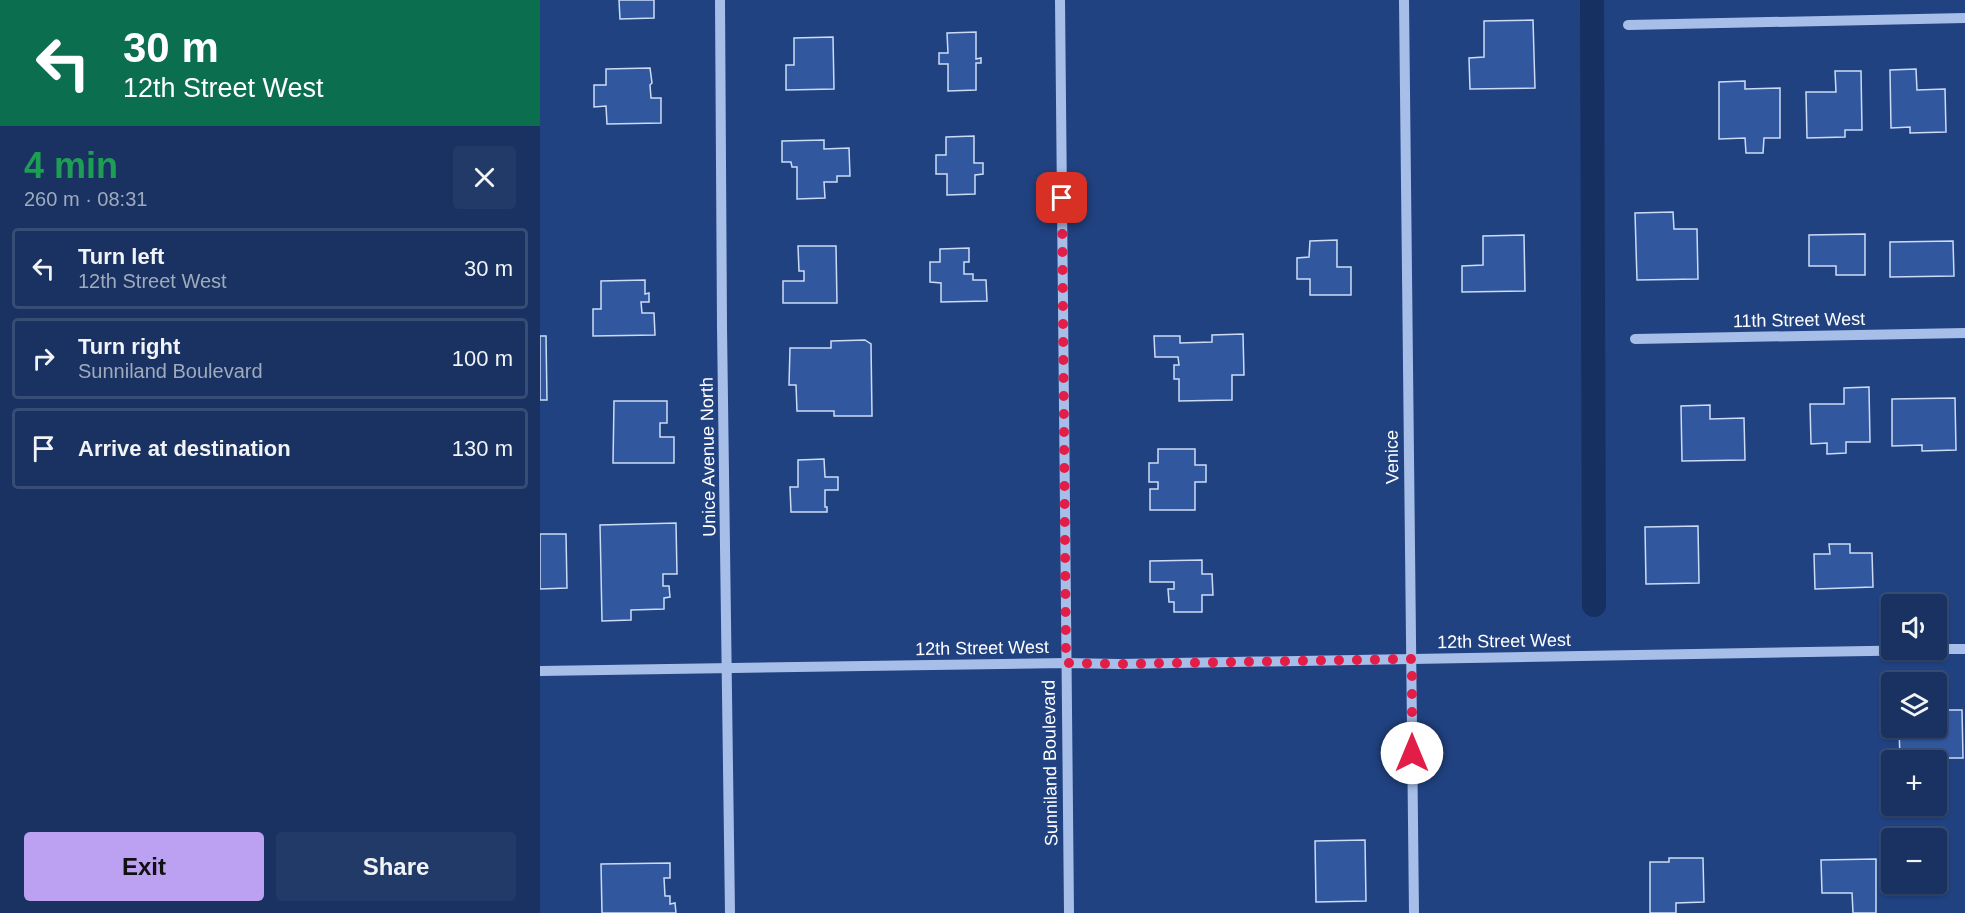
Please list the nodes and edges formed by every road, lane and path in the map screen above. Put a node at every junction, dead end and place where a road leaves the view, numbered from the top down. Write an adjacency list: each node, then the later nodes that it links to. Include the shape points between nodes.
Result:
1 (720, 0): 13 (street, Unice Avenue North)
2 (1060, 0): 12 (street, Sunniland Boulevard)
3 (1404, 0): 11 (street, Venice)
4 (1965, 18): 5 (street)
5 (1628, 25)
6 (1965, 333): 7 (street, 11th Street West)
7 (1635, 339)
8 (1947, 649): 9 (street)
9 (1965, 649)
10 (1881, 651): 11 (street, 12th Street West)
11 (1412, 659): 12 (street, 12th Street West); 17 (street, Venice)
12 (1066, 663): 13 (street, 12th Street West); 16 (street, Sunniland Boulevard)
13 (728, 668): 14 (street, 12th Street West); 15 (street, Unice Avenue North)
14 (540, 671)
15 (730, 913)
16 (1069, 913)
17 (1414, 913)

